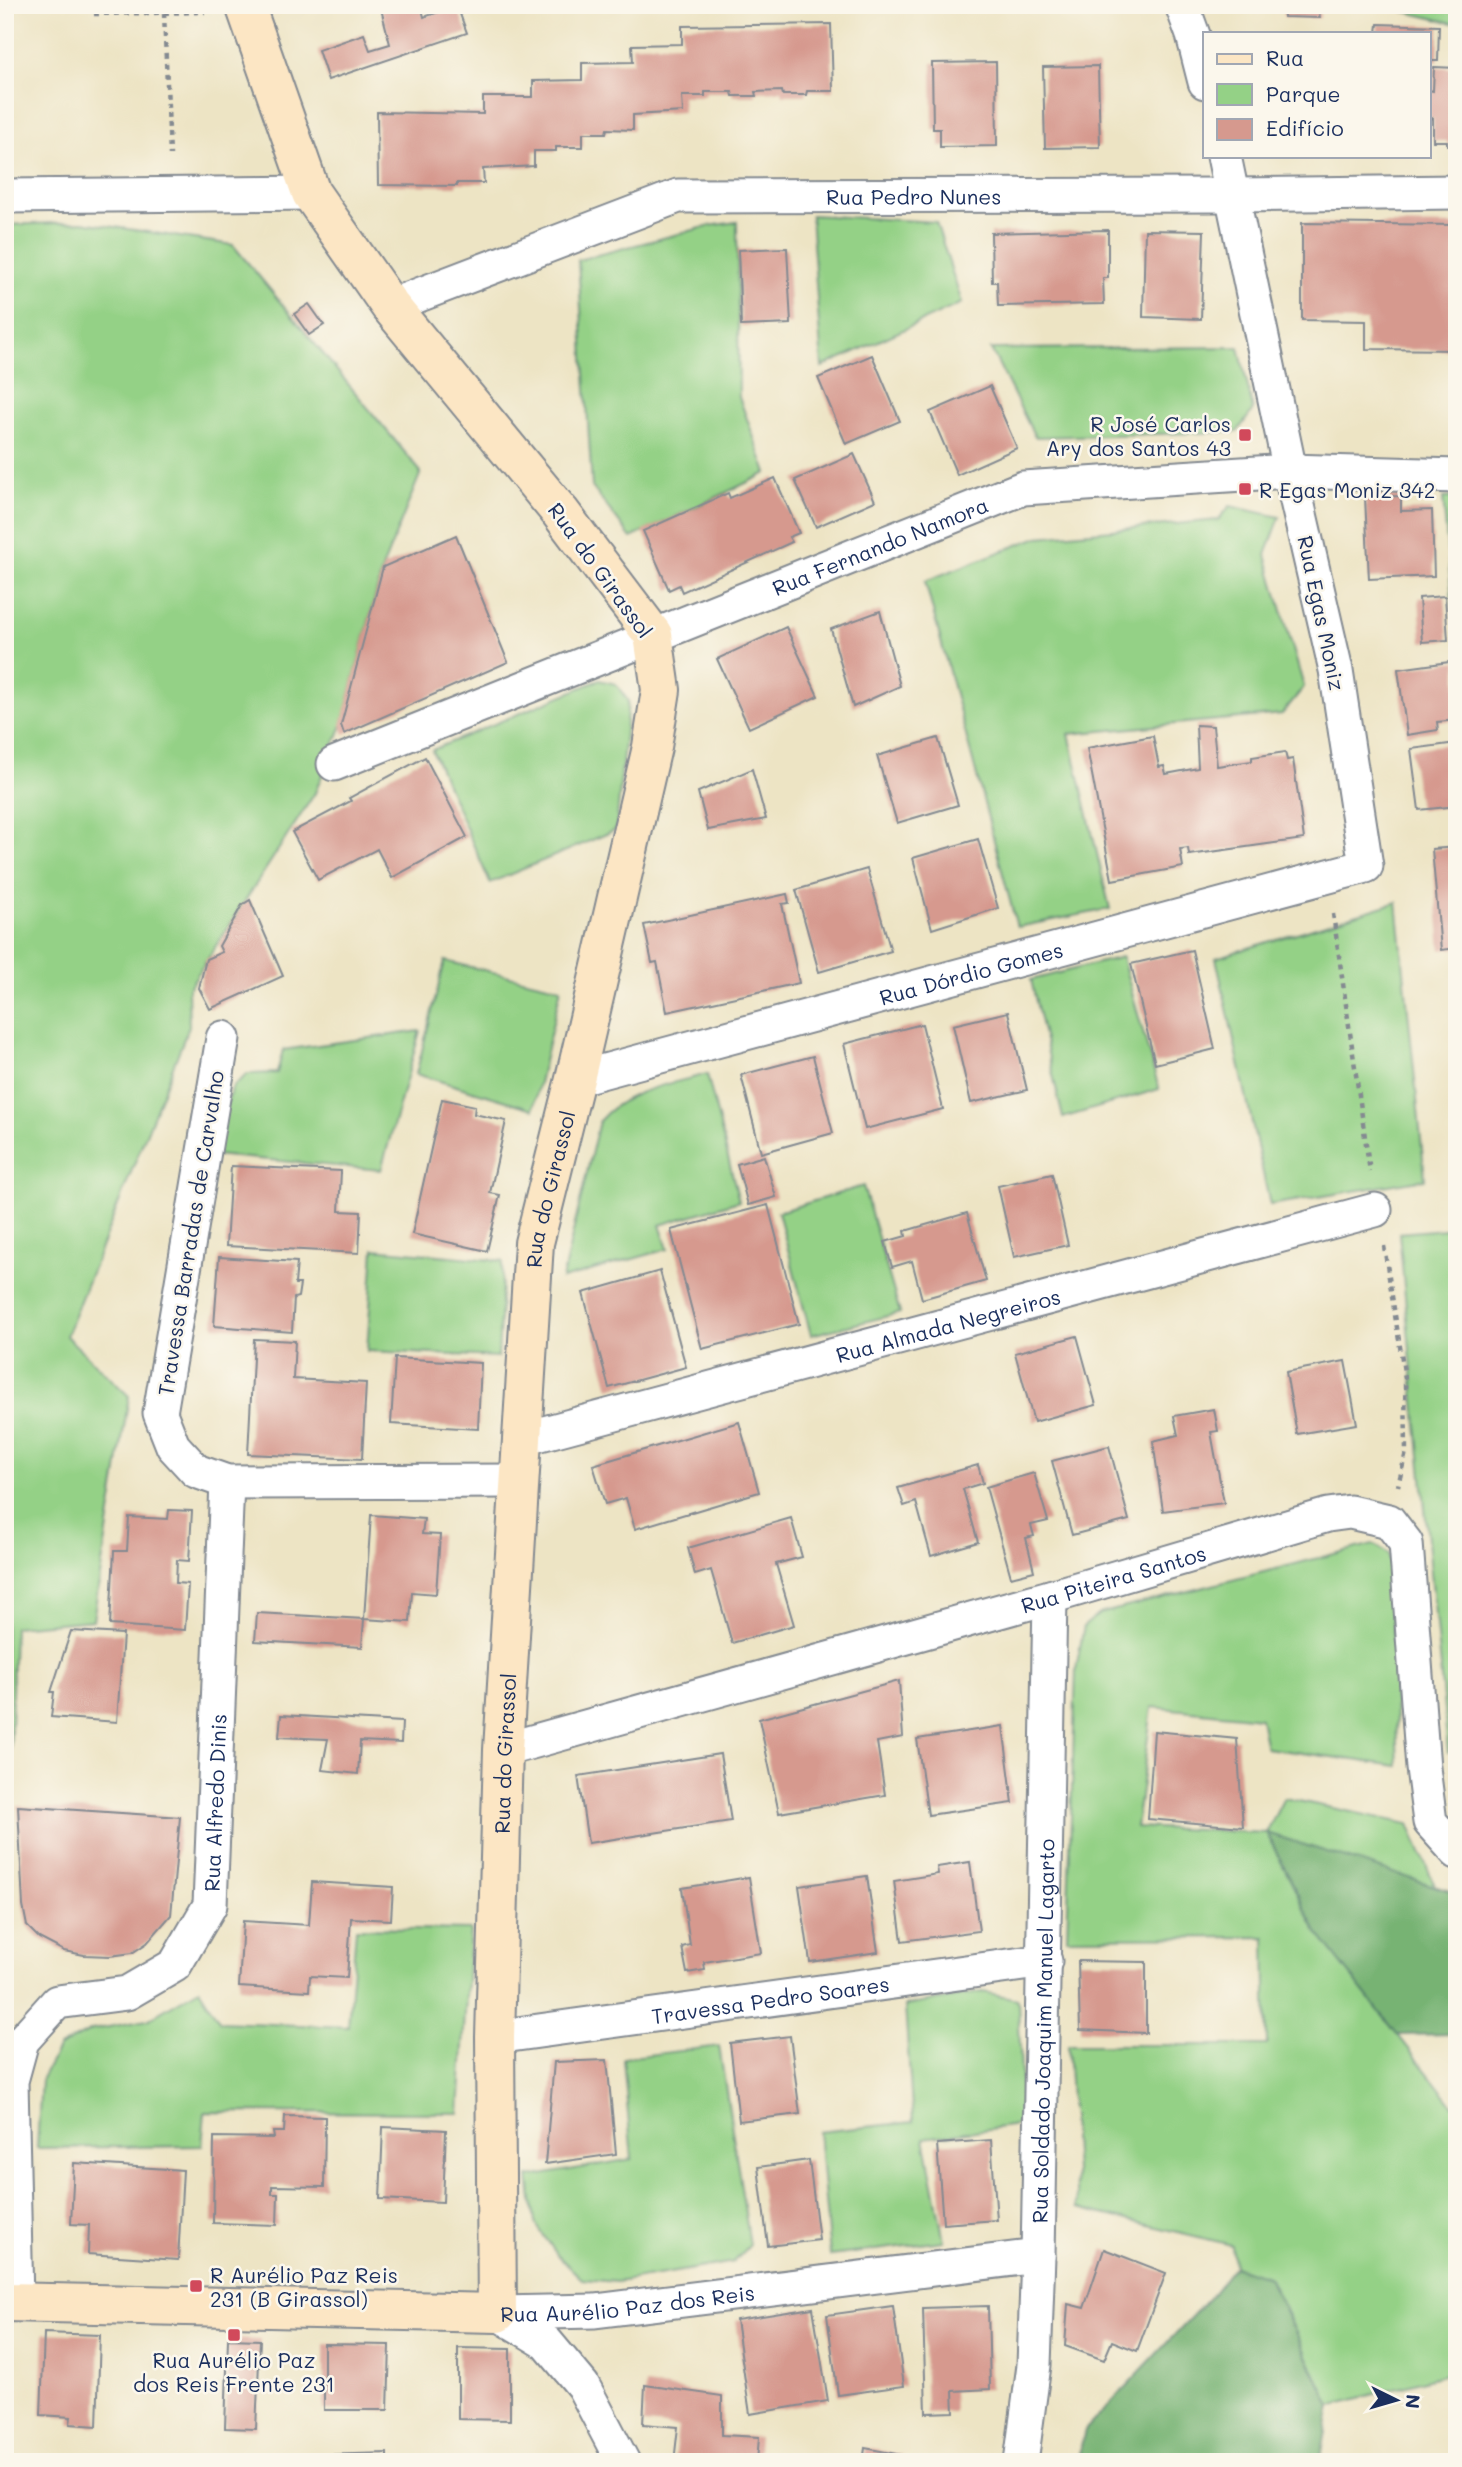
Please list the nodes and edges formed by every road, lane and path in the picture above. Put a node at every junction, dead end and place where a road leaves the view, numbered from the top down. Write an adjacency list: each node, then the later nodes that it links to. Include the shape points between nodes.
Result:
1 (92, 5): 4 (path, via 93,14)
2 (1182, 5): 5 (street)
3 (251, 7): 4 (path); 8 (street, Rua do Girassol)
4 (164, 13): 9 (path)
5 (1203, 74)
6 (1225, 158): 10 (street, Rua Egas Moniz)
7 (1457, 192): 10 (street, Rua Pedro Nunes)
8 (311, 193): 9 (street); 12 (street, Rua do Girassol)
9 (171, 194): 11 (street)
10 (1234, 195): 12 (street, Rua Pedro Nunes, via 678,196); 13 (street, Rua Egas Moniz)
11 (5, 196)
12 (390, 306): 15 (street, Rua do Girassol, via 560,512)
13 (1290, 471): 14 (street, Rua Fernando Namora); 15 (street, Rua Fernando Namora, via 1023,488); 17 (street, Rua Egas Moniz, via 1336,670)
14 (1457, 476)
15 (653, 635): 16 (street, Rua Fernando Namora); 20 (street, Rua do Girassol, via 661,690 652,747)
16 (334, 764)
17 (1366, 866): 18 (street, Rua Dórdio Gomes)
18 (1328, 875): 20 (street, Rua Dórdio Gomes); 21 (path)
19 (223, 1038): 25 (street, Travessa Barradas de Carvalho, via 160,1413 173,1446 196,1471)
20 (575, 1079): 22 (street, Rua do Girassol, via 534,1243)
21 (1376, 1210): 22 (street, Rua Almada Negreiros); 23 (path, via 1405,1378)
22 (522, 1439): 24 (street, Rua do Girassol)
23 (1406, 1452)
24 (518, 1481): 25 (street, Travessa Barradas de Carvalho); 27 (street, Rua do Girassol)
25 (227, 1482): 32 (street, Rua Alfredo Dinis, via 210,1905 175,1965 127,1993 57,2002 22,2041 11,2081)
26 (1050, 1597): 27 (street, Rua Piteira Santos); 28 (street, Rua Piteira Santos, via 1328,1515 1350,1512 1388,1521 1406,1543 1430,1822); 29 (street, Rua Soldado Joaquim Manuel Lagarto)
27 (503, 1750): 30 (street, Rua do Girassol)
28 (1457, 1852)
29 (1045, 1961): 30 (street, Travessa Pedro Soares); 31 (street, Rua Soldado Joaquim Manuel Lagarto)
30 (495, 2037): 33 (street, Rua do Girassol)
31 (1038, 2256): 33 (street, Rua Aurélio Paz dos Reis, via 595,2311); 35 (street, Rua Soldado Joaquim Manuel Lagarto, via 1034,2365)
32 (10, 2302): 33 (street, Rua Aurélio Paz dos Reis)
33 (497, 2313): 34 (street, via 547,2343 583,2386)
34 (623, 2462)
35 (1021, 2462)

